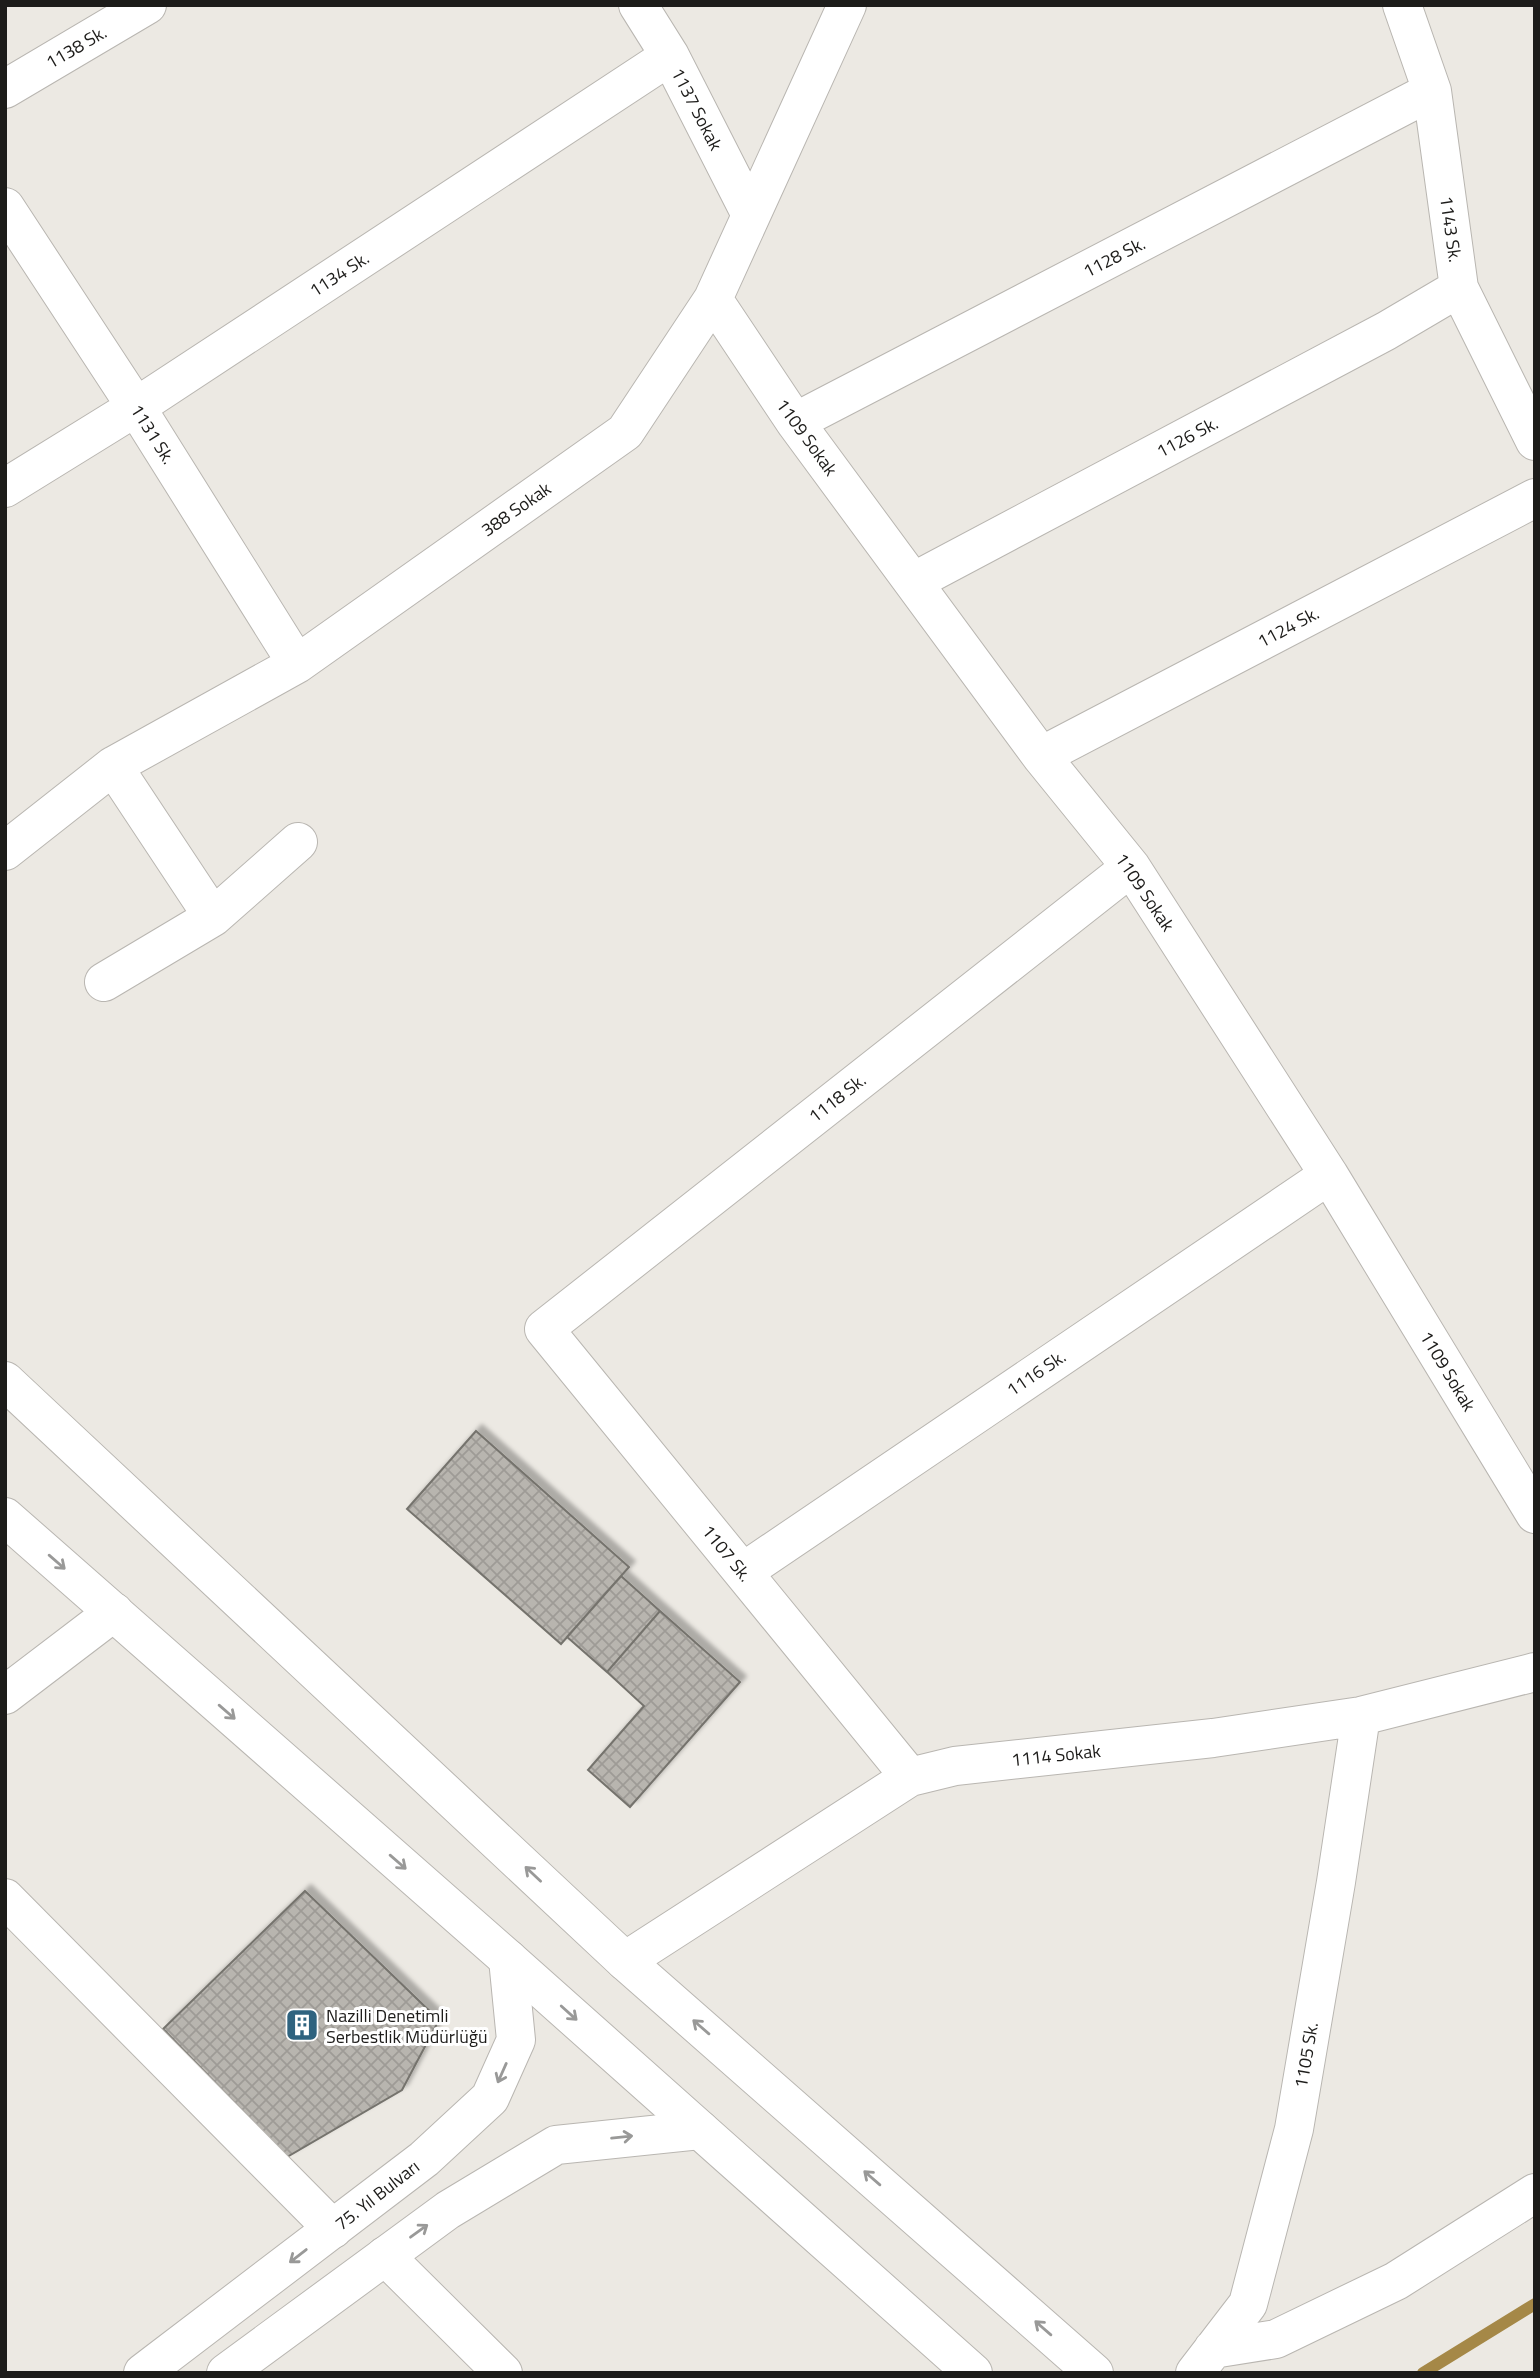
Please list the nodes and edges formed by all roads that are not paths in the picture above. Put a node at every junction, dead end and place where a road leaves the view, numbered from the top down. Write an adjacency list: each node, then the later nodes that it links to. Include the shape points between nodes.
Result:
1 (147, 5): 6 (main road, 1138 Sk.)
2 (638, 5): 5 (main road, 1137 Sokak)
3 (847, 5): 9 (main road, 388 Sokak)
4 (1402, 5): 7 (main road, 1143 Sk.)
5 (670, 56): 9 (main road, 1137 Sokak); 12 (main road, 1134 Sk.)
6 (5, 89)
7 (1432, 91): 10 (main road, 1143 Sk.); 13 (main road, 1128 Sk.)
8 (5, 207): 12 (main road, 1131 Sk.)
9 (751, 215): 11 (main road, 388 Sokak)
10 (1459, 288): 14 (main road, 1143 Sk.); 17 (main road, 1126 Sk.)
11 (713, 299): 13 (main road, 1109 Sokak); 18 (main road, 388 Sokak, via 625,432)
12 (136, 407): 15 (main road, 1134 Sk.); 18 (main road, 1131 Sk.)
13 (795, 422): 17 (main road, 1109 Sokak)
14 (1535, 441)
15 (5, 488)
16 (1535, 498): 19 (main road, 1124 Sk.)
17 (913, 582): 19 (main road, 1109 Sokak)
18 (297, 664): 20 (main road, 388 Sokak)
19 (1041, 756): 23 (main road, 1109 Sokak)
20 (113, 766): 22 (main road, 388 Sokak); 24 (main road)
21 (298, 842): 24 (main road)
22 (5, 851)
23 (1131, 867): 26 (main road, 1109 Sokak); 27 (main road, 1118 Sk.)
24 (213, 917): 25 (main road)
25 (104, 982)
26 (1329, 1175): 29 (main road, 1109 Sokak); 31 (main road, 1116 Sk.)
27 (544, 1329): 31 (main road, 1107 Sk.)
28 (5, 1381): 39 (main road, one-way to 28)
29 (1535, 1514)
30 (5, 1517): 32 (main road, one-way to 32)
31 (743, 1572): 36 (main road, 1107 Sk.)
32 (114, 1612): 34 (main road); 38 (main road, one-way to 38)
33 (1535, 1672): 35 (main road, 1114 Sokak)
34 (5, 1695)
35 (1361, 1716): 36 (main road, 1114 Sokak, via 1213,1738 955,1766); 44 (main road, 1105 Sk., via 1294,2129 1248,2304)
36 (910, 1777): 39 (main road, 1114 Sokak)
37 (5, 1898): 42 (main road)
38 (508, 1959): 40 (main road, one-way to 40); 42 (main road, 75. Yıl Bulvarı, one-way to 42, via 516,2040 490,2098 424,2159)
39 (625, 1961): 49 (main road, one-way to 39)
40 (700, 2130): 43 (main road, one-way to 40, via 448,2210 556,2145); 48 (main road)
41 (1535, 2193): 44 (main road, via 1396,2281 1276,2339)
42 (333, 2229): 45 (main road, 75. Yıl Bulvarı, one-way to 45)
43 (385, 2256): 46 (main road); 47 (main road)
44 (1204, 2361)
45 (143, 2373)
46 (226, 2373)
47 (503, 2373)
48 (973, 2373)
49 (1094, 2373)

